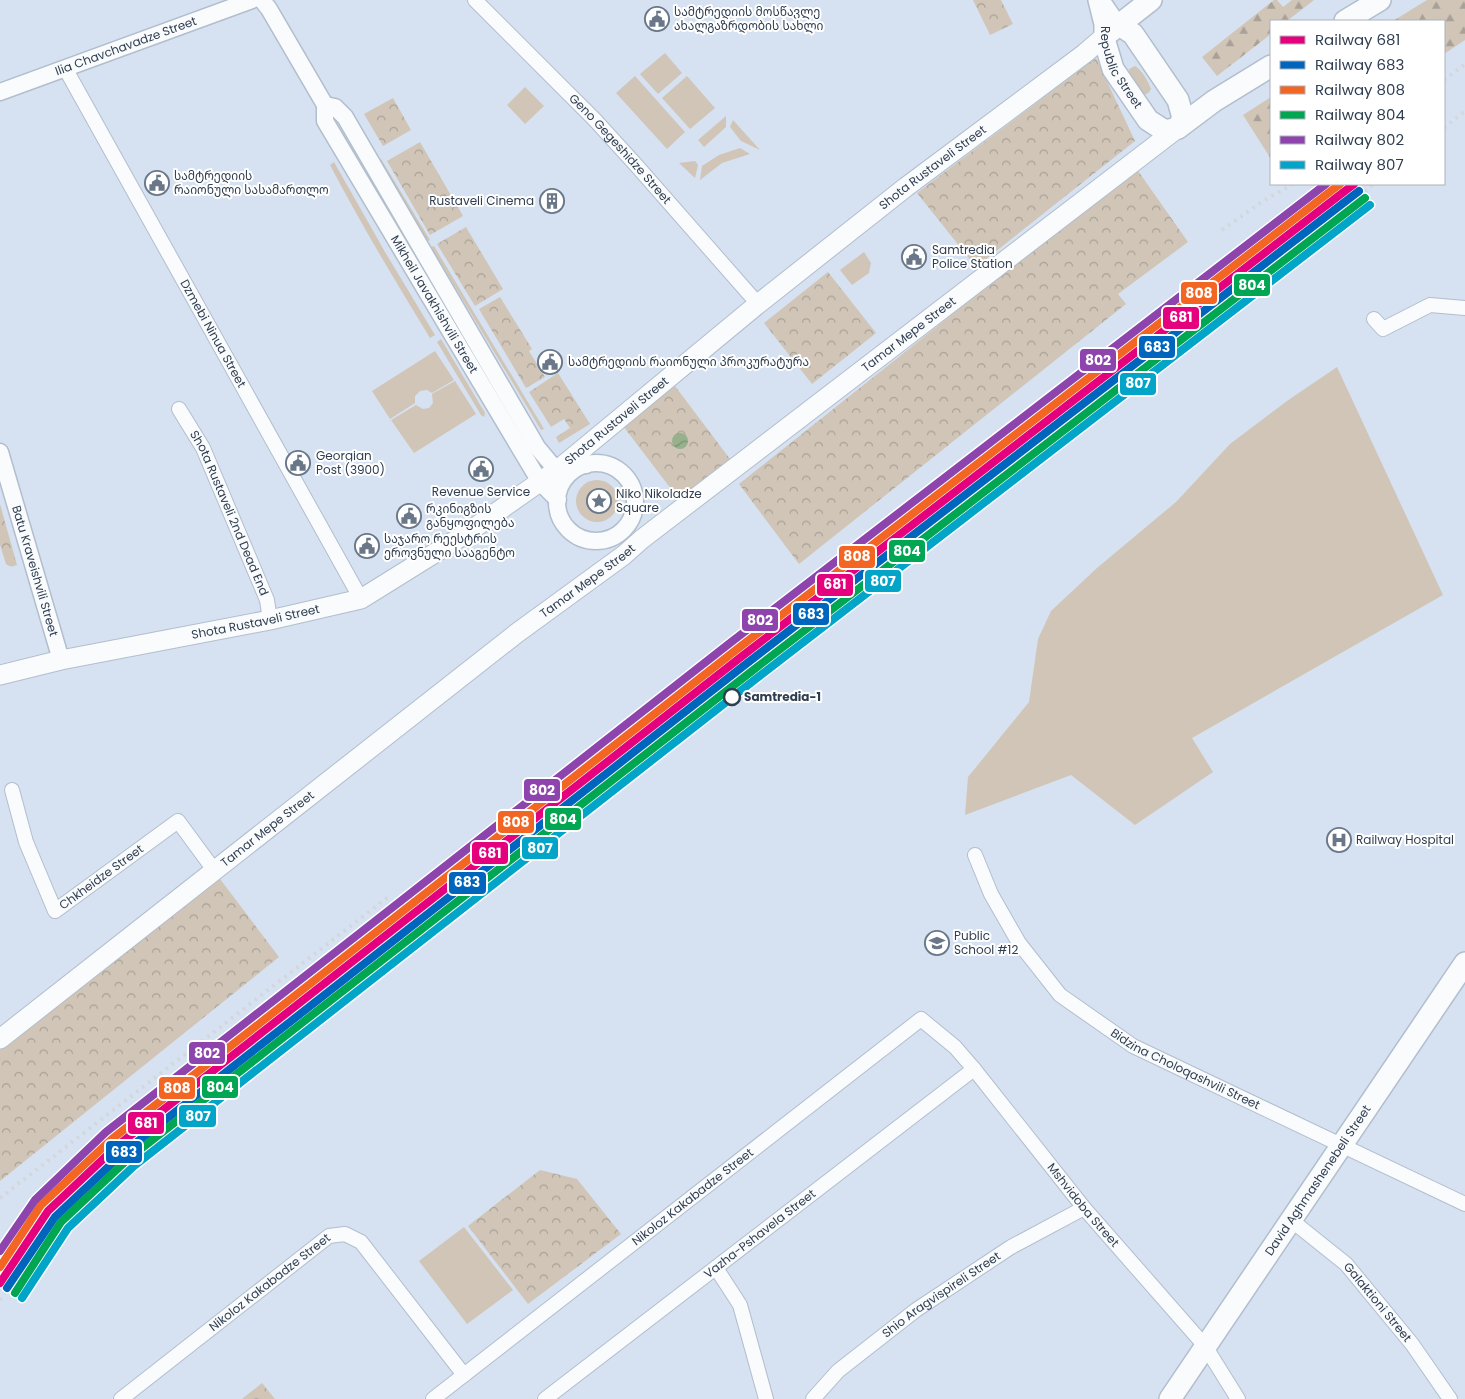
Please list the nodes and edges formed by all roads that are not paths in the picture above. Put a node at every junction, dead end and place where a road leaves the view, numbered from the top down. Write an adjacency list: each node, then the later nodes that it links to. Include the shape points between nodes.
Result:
1 (252, 0): 10 (street, Ilia Chavchavadze Street)
2 (262, 0): 12 (street, Mikheil Javakhishvili Street)
3 (475, 0): 14 (street, Geno Gegeshidze Street, via 595,120)
4 (1380, 0): 7 (main road)
5 (1100, 1): 6 (main road, via 1105,8); 6 (main road, Republic Street, via 1105,24); 8 (main road, via 1096,33)
6 (1128, 18): 8 (main road, Shota Rustaveli Street); 13 (main road, Republic Street, via 1133,34 1178,100 1183,118); 13 (main road, Republic Street, via 1105,42 1113,68 1148,120 1165,131)
7 (1347, 20)
8 (1084, 54): 14 (main road, Shota Rustaveli Street, via 906,187)
9 (1270, 67): 13 (main road)
10 (65, 68): 11 (street, Ilia Chavchavadze Street); 27 (street, Dzmebi Ninua Street)
11 (0, 92)
12 (325, 105): 20 (street, Mikheil Javakhishvili Street, via 335,107 345,117 538,447 552,465); 21 (street, Mikheil Javakhishvili Street, via 325,121)
13 (1178, 128): 24 (main road, Tamar Mepe Street)
14 (758, 304): 20 (main road, Shota Rustaveli Street)
15 (1465, 308): 16 (street, via 1430,305 1383,329)
16 (1374, 319)
17 (179, 409): 28 (street, Shota Rustaveli 2nd Dead End, via 203,448 267,600)
18 (0, 452): 29 (street, Batu Kraveishvili Street)
19 (586, 465): 20 (street); 22 (street, via 569,474); 23 (street, via 605,464 622,473 633,488)
20 (561, 467): 21 (main road, Shota Rustaveli Street)
21 (540, 482): 22 (street, Mikheil Javakhishvili Street); 27 (main road, Shota Rustaveli Street, via 467,534)
22 (558, 500): 25 (street, via 562,520 573,533 590,541)
23 (635, 508): 24 (street); 25 (street, via 627,527 610,539)
24 (642, 539): 26 (main road, Tamar Mepe Street)
25 (600, 541): 26 (street)
26 (624, 554): 33 (main road, Tamar Mepe Street)
27 (360, 599): 28 (main road, Shota Rustaveli Street)
28 (270, 620): 29 (main road, Shota Rustaveli Street)
29 (61, 660): 30 (main road, Shota Rustaveli Street)
30 (0, 675)
31 (12, 790): 33 (street, Chkheidze Street, via 26,842 55,911 178,821)
32 (975, 855): 38 (street, Bidzina Choloqashvili Street, via 991,894 1019,943 1060,995 1133,1046)
33 (214, 870): 36 (main road, Tamar Mepe Street)
34 (1465, 963): 38 (main road, David Aghmashenebeli Street)
35 (920, 1019): 37 (street, Mshvidoba Street, via 955,1047); 44 (street, Nikoloz Kakabadze Street)
36 (0, 1039)
37 (974, 1069): 40 (street, Mshvidoba Street); 42 (street, Vazha-Pshavela Street)
38 (1341, 1146): 39 (street, Bidzina Choloqashvili Street); 41 (main road, David Aghmashenebeli Street)
39 (1465, 1204)
40 (1084, 1208): 43 (street, Mshvidoba Street); 49 (street, Shio Aragvispireli Street, via 1011,1247 916,1310 838,1371)
41 (1291, 1220): 43 (main road, David Aghmashenebeli Street); 52 (street, Galaktioni Street, via 1346,1264 1412,1344)
42 (716, 1268): 47 (street, Vazha-Pshavela Street); 48 (street, via 740,1306)
43 (1205, 1346): 50 (main road, David Aghmashenebeli Street); 51 (street, Mshvidoba Street)
44 (464, 1375): 45 (street, Nikoloz Kakabadze Street, via 362,1242 345,1234 329,1236); 46 (street, Nikoloz Kakabadze Street)
45 (121, 1399)
46 (433, 1399)
47 (545, 1399)
48 (766, 1399)
49 (813, 1399)
50 (1170, 1399)
51 (1238, 1399)
52 (1450, 1399)

